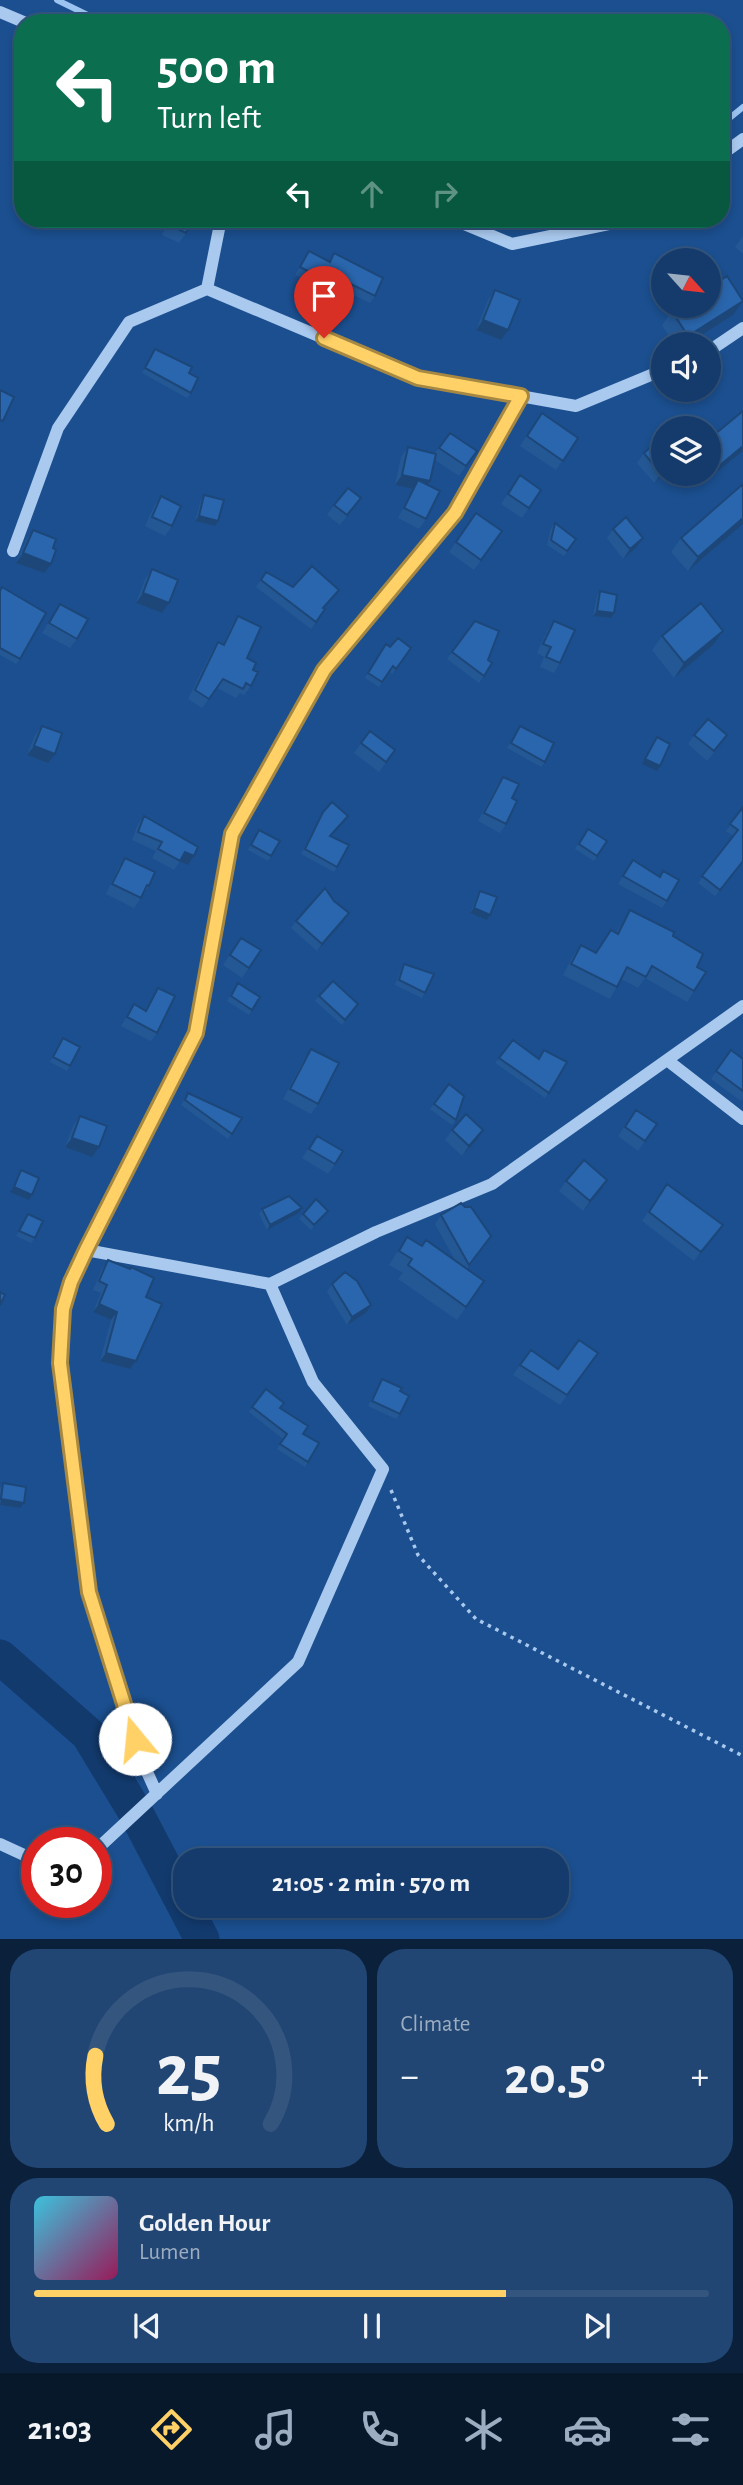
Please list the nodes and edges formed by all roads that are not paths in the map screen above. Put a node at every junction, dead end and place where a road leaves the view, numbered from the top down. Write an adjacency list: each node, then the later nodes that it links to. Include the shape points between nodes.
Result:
1 (219, 228): 4 (street)
2 (474, 228): 3 (street, via 512,244)
3 (590, 228)
4 (207, 289): 8 (street, via 418,378); 9 (street, via 129,322 58,428)
5 (743, 328): 6 (street)
6 (721, 343)
7 (651, 375): 8 (street, via 576,406)
8 (521, 396): 13 (street, via 455,513 324,670 232,834 196,1033)
9 (13, 551)
10 (743, 1006): 11 (street)
11 (667, 1060): 12 (street); 14 (street, via 492,1184 376,1232)
12 (743, 1119)
13 (86, 1250): 14 (street); 15 (street, via 63,1309 60,1363 89,1592)
14 (270, 1284): 15 (street, via 313,1382 383,1469 298,1662)
15 (157, 1794): 16 (street)
16 (112, 1835)
17 (0, 1844): 18 (street)
18 (21, 1854)

